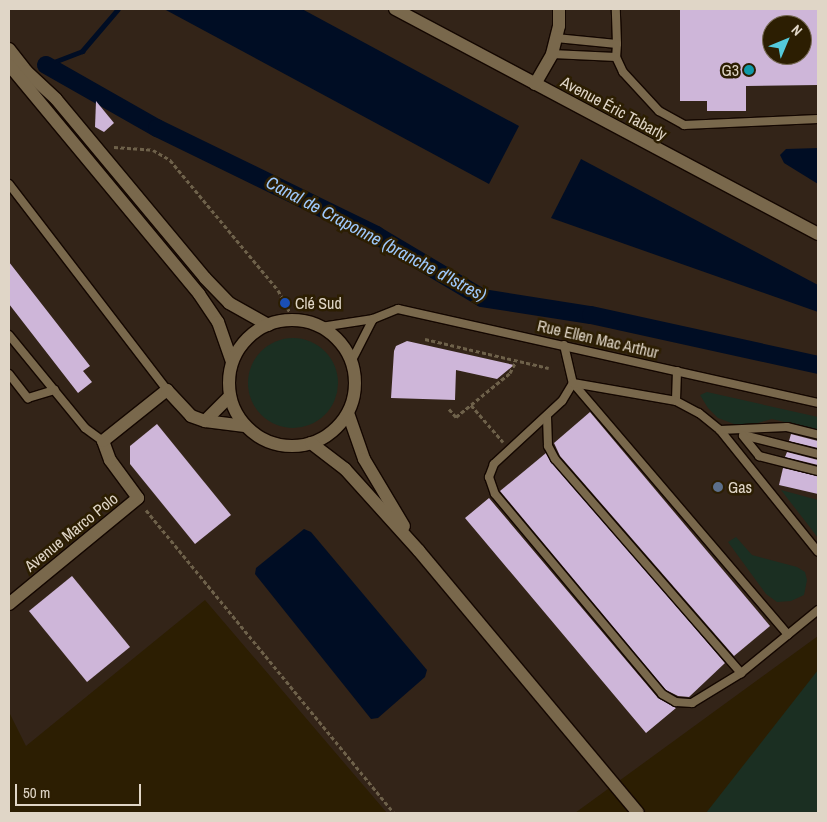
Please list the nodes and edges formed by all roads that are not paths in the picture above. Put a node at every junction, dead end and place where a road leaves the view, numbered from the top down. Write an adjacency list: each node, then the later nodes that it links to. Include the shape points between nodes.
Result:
1 (395, 9): 10 (street, Avenue Éric Tabarly)
2 (559, 9): 4 (street)
3 (616, 9): 5 (lane)
4 (556, 38): 5 (lane); 7 (street)
5 (617, 44): 8 (lane)
6 (9, 49): 15 (street, via 96,146 205,278 229,303)
7 (552, 54): 8 (lane); 10 (street)
8 (616, 57): 11 (lane, via 622,72 659,111 684,125)
9 (9, 65): 19 (street, via 199,294 218,322)
10 (535, 84): 13 (street, Avenue Éric Tabarly)
11 (818, 119)
12 (9, 184): 25 (lane)
13 (818, 234)
14 (374, 320): 16 (lane, Rue Ellen Mac Arthur); 18 (lane, Rue Ellen Mac Arthur, via 398,309); 20 (lane)
15 (268, 325): 16 (street, via 294,320); 19 (street, via 241,346)
16 (321, 327): 20 (street, via 334,336)
17 (9, 335): 24 (lane)
18 (564, 345): 21 (lane, Rue Ellen Mac Arthur); 23 (lane)
19 (232, 362): 26 (street)
20 (351, 362): 29 (street, via 354,396)
21 (678, 371): 27 (lane); 28 (lane, Rue Ellen Mac Arthur)
22 (9, 374): 24 (lane, via 28,398)
23 (573, 383): 27 (lane); 30 (lane); 44 (lane)
24 (55, 390): 36 (lane, via 85,428)
25 (167, 390): 31 (street, via 191,416); 36 (street)
26 (230, 396): 31 (street); 32 (street)
27 (676, 401): 33 (lane, via 699,413)
28 (818, 404)
29 (348, 413): 37 (street, via 338,426); 40 (street, via 364,459)
30 (547, 417): 45 (lane, via 548,446 555,459); 45 (lane, via 494,464 489,477 495,494 662,694 676,702 692,703)
31 (205, 421): 32 (street)
32 (245, 426): 37 (street, via 275,444 294,446)
33 (720, 430): 34 (lane); 41 (lane)
34 (741, 433): 35 (lane, via 787,427); 38 (lane); 39 (lane, via 759,456)
35 (818, 435)
36 (103, 441): 42 (street, Avenue Marco Polo, via 110,460 138,498)
37 (311, 443): 40 (street, via 346,469)
38 (818, 454)
39 (818, 471)
40 (419, 551): 46 (street)
41 (818, 552)
42 (9, 604)
43 (818, 610): 44 (lane)
44 (788, 635): 45 (lane)
45 (741, 673)
46 (638, 813)

